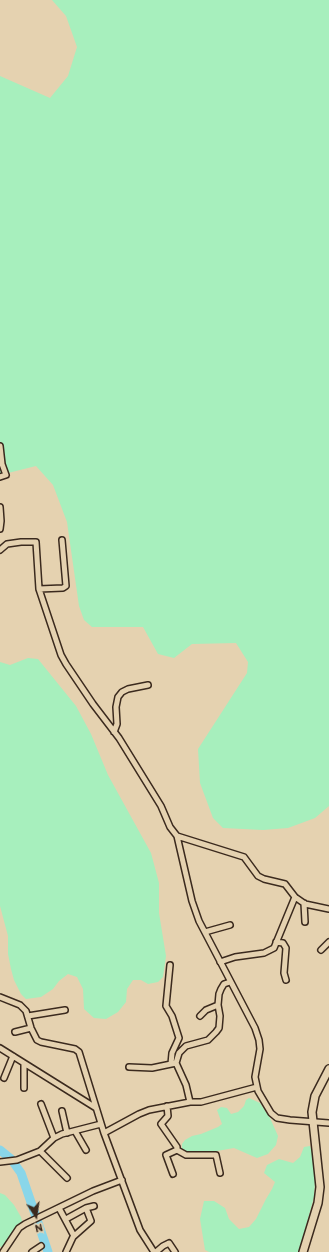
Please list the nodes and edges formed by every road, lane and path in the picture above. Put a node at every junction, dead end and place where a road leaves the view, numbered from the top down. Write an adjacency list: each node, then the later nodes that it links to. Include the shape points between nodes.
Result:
1 (0, 446): 2 (street, via 6,475)
2 (0, 478)
3 (0, 507): 4 (street)
4 (0, 529)
5 (62, 540): 7 (street, via 66,586)
6 (0, 550): 7 (street, via 7,544 36,542)
7 (39, 588): 9 (street, via 66,664)
8 (148, 685): 9 (street, via 128,689 118,697 117,724)
9 (114, 732): 10 (street)
10 (177, 836): 11 (street, via 244,857 258,876 285,884); 16 (street, via 195,911)
11 (295, 897): 12 (street); 17 (street)
12 (304, 903): 13 (street); 14 (street)
13 (329, 909)
14 (305, 922)
15 (230, 925): 16 (street)
16 (205, 932): 20 (street)
17 (276, 942): 20 (street, via 274,948 264,953); 22 (street, via 284,944 286,948)
18 (329, 942): 19 (street)
19 (321, 950)
20 (220, 962): 23 (street)
21 (170, 965): 34 (street, via 166,1006 179,1038 172,1053)
22 (286, 980)
23 (230, 982): 25 (street, via 224,984 221,989); 38 (street, via 259,1040 255,1077)
24 (0, 996): 27 (street, via 20,1005)
25 (218, 1005): 28 (street); 34 (street, via 220,1016 216,1032 208,1040 186,1046)
26 (65, 1010): 27 (street)
27 (28, 1016): 29 (street)
28 (200, 1016)
29 (31, 1028): 30 (street); 43 (street, via 41,1042 65,1046 79,1052)
30 (15, 1032)
31 (0, 1048): 32 (street)
32 (13, 1056): 33 (street); 37 (street)
33 (24, 1064): 39 (street); 43 (street)
34 (173, 1064): 35 (street, via 152,1068); 40 (street, via 186,1085)
35 (129, 1067)
36 (329, 1069): 45 (street, via 315,1096)
37 (4, 1078)
38 (257, 1087): 40 (street, via 201,1102); 45 (street, via 271,1113 277,1118)
39 (24, 1088)
40 (190, 1102): 42 (street)
41 (40, 1104): 51 (street)
42 (167, 1106): 50 (street, via 139,1114); 53 (street, via 168,1116 160,1124)
43 (96, 1108): 47 (street)
44 (62, 1111): 49 (street)
45 (313, 1122): 46 (street); 71 (street, via 320,1187 318,1203)
46 (329, 1123)
47 (101, 1124): 48 (street); 50 (street)
48 (75, 1131): 49 (street); 52 (street)
49 (67, 1133): 51 (street)
50 (104, 1133): 59 (street)
51 (54, 1138): 54 (street)
52 (86, 1150)
53 (177, 1150): 56 (street, via 186,1155 216,1155); 57 (street, via 166,1154)
54 (40, 1151): 55 (street, via 15,1160); 58 (street)
55 (0, 1162)
56 (220, 1173)
57 (174, 1174)
58 (67, 1178)
59 (122, 1180): 61 (street); 69 (street, via 140,1230)
60 (94, 1206): 62 (street)
61 (59, 1208): 63 (street); 66 (street, via 19,1228)
62 (86, 1208): 63 (street); 64 (street, via 91,1221)
63 (66, 1219): 64 (street)
64 (74, 1236): 68 (street)
65 (41, 1246): 67 (street)
66 (3, 1252)
67 (32, 1252)
68 (66, 1252)
69 (155, 1252): 70 (street, via 169,1243)
70 (175, 1252)
71 (303, 1252)

